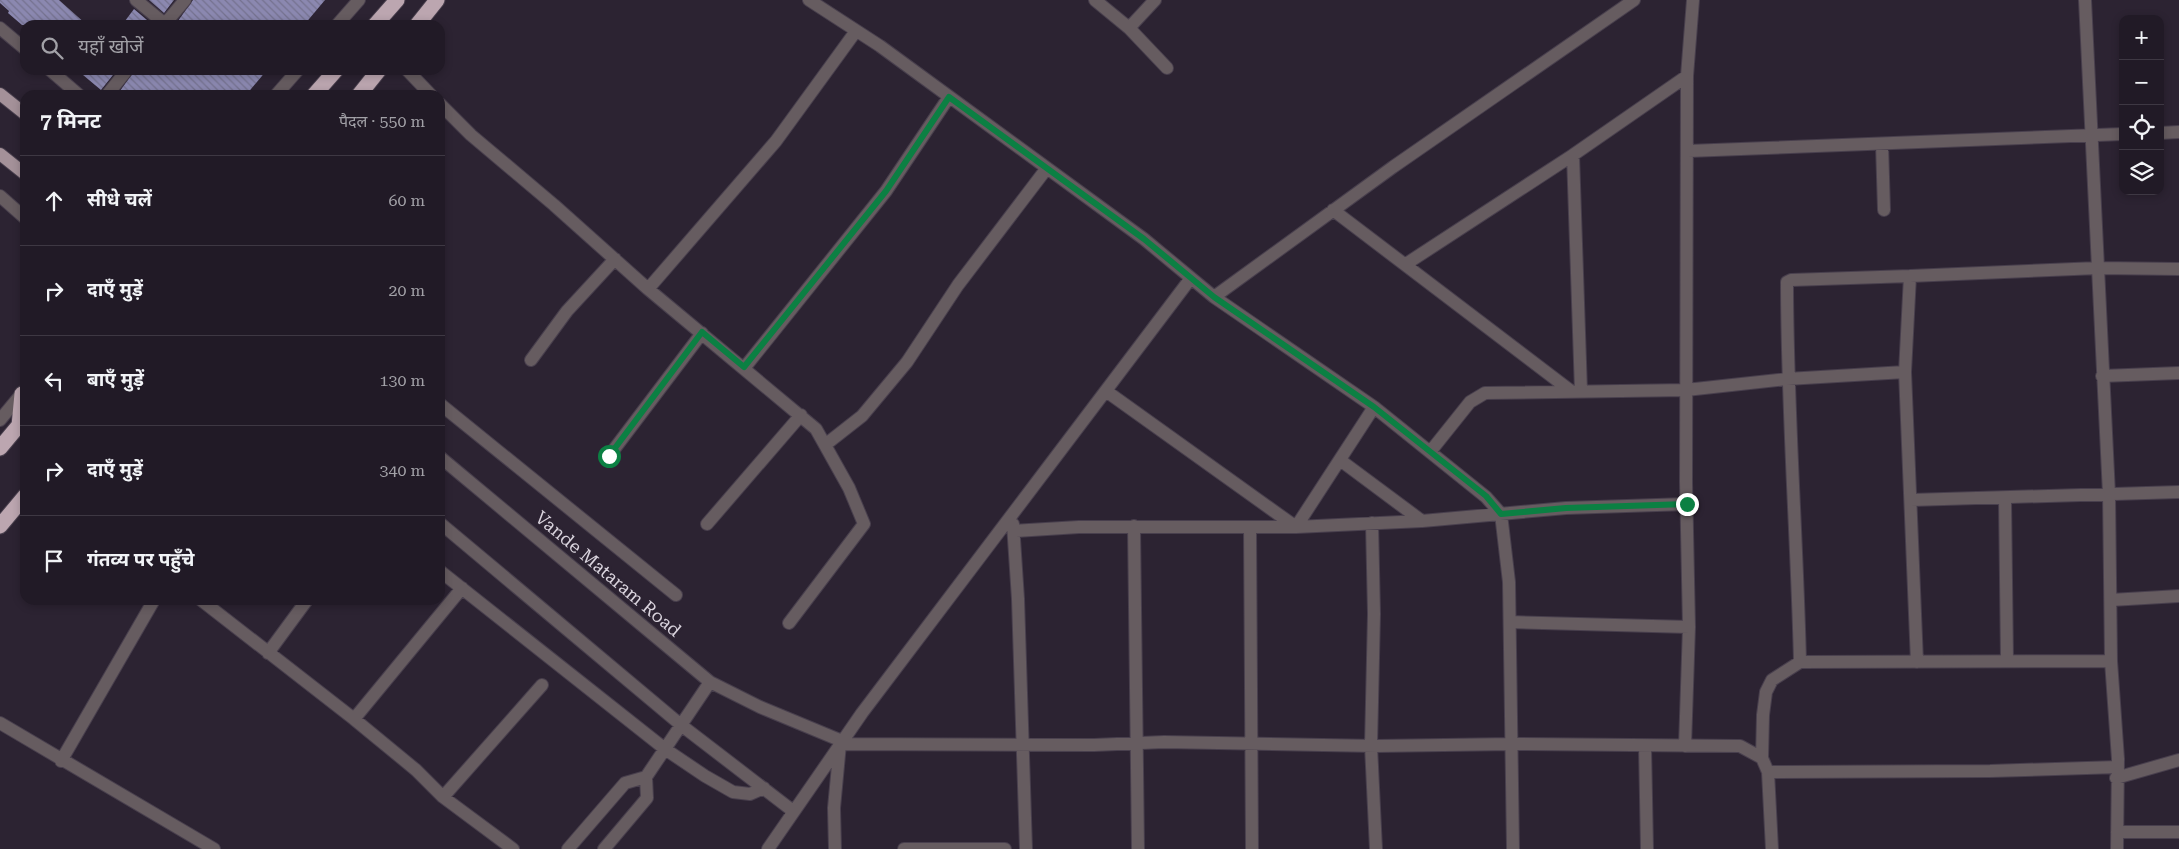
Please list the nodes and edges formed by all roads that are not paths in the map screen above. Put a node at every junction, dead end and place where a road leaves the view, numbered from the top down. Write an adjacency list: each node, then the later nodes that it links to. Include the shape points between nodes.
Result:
1 (136, 0): 12 (street)
2 (185, 0): 13 (street)
3 (359, 0): 14 (street)
4 (397, 0): 15 (highway)
5 (438, 0): 16 (highway)
6 (809, 0): 19 (street)
7 (1095, 0): 18 (street)
8 (1155, 0): 18 (street)
9 (1634, 0): 50 (street)
10 (1693, 0): 28 (street)
11 (2085, 0): 42 (street)
12 (160, 20)
13 (168, 20)
14 (341, 20)
15 (379, 20)
16 (421, 20)
17 (0, 28): 20 (street)
18 (1128, 28): 21 (street)
19 (856, 31): 36 (street); 59 (street, via 776,141)
20 (20, 45)
21 (1167, 68)
22 (56, 75): 29 (street)
23 (123, 75): 30 (street)
24 (294, 75): 31 (street)
25 (332, 75): 32 (highway)
26 (375, 75): 33 (highway)
27 (412, 75): 34 (street)
28 (1687, 76): 44 (street); 46 (street)
29 (74, 90)
30 (111, 90)
31 (280, 90)
32 (318, 90)
33 (363, 90)
34 (426, 90)
35 (0, 94): 38 (main road)
36 (949, 97): 47 (street); 63 (street, via 886,191)
37 (445, 109): 53 (street)
38 (20, 110)
39 (2179, 132): 40 (street)
40 (2164, 133)
41 (2119, 134): 42 (street)
42 (2091, 135): 43 (street); 55 (street)
43 (1882, 144): 44 (street); 51 (street)
44 (1688, 151): 68 (street)
45 (0, 154): 48 (main road)
46 (1573, 155): 54 (street); 70 (street)
47 (1046, 168): 58 (street, via 1144,239); 77 (street, via 958,285 907,362 862,416)
48 (20, 170)
49 (0, 196): 52 (street)
50 (1333, 210): 54 (street); 60 (street)
51 (1884, 210)
52 (20, 214)
53 (615, 259): 59 (street); 62 (street, via 567,311)
54 (1406, 264): 70 (street)
55 (2098, 268): 56 (street); 57 (street); 66 (street)
56 (2179, 270)
57 (1910, 276): 64 (street); 67 (street, via 1787,282)
58 (1191, 278): 60 (street); 69 (street)
59 (648, 289): 61 (street)
60 (1214, 297): 72 (street)
61 (702, 332): 63 (street); 80 (street)
62 (531, 360)
63 (744, 367): 74 (street)
64 (1905, 372): 67 (street); 86 (street)
65 (2179, 373): 66 (street)
66 (2102, 376): 84 (street)
67 (1787, 379): 68 (street); 114 (street)
68 (1686, 390): 70 (street); 88 (street)
69 (1106, 391): 89 (street); 98 (street)
70 (1576, 391): 79 (street, via 1485,393 1470,402)
71 (20, 397): 75 (street)
72 (1374, 407): 79 (street); 81 (street)
73 (445, 408): 102 (street)
74 (801, 415): 77 (street, via 816,429); 93 (street)
75 (0, 420)
76 (20, 424): 78 (highway)
77 (825, 445): 109 (street, via 864,524)
78 (0, 448)
79 (1430, 452): 90 (street, via 1486,496)
80 (609, 456)
81 (1340, 460): 91 (street); 98 (street)
82 (445, 461): 116 (street, Vande Mataram Road)
83 (2179, 492): 84 (street)
84 (2109, 494): 85 (street); 104 (street)
85 (2005, 498): 86 (street); 113 (street)
86 (1911, 500): 115 (street)
87 (20, 502): 94 (highway)
88 (1687, 504): 90 (street, via 1566,508); 110 (street)
89 (1013, 513): 99 (street); 121 (street)
90 (1501, 514): 91 (street); 108 (street)
91 (1422, 521): 92 (street)
92 (1372, 522): 98 (street); 126 (street)
93 (707, 524)
94 (0, 526)
95 (1134, 526): 97 (street); 99 (street); 122 (street)
96 (445, 527): 120 (street)
97 (1250, 527): 98 (street); 123 (street)
98 (1296, 527)
99 (1014, 531): 125 (street)
100 (445, 575): 101 (street)
101 (462, 588): 118 (street); 129 (street)
102 (676, 595)
103 (2179, 596): 104 (street)
104 (2111, 600): 112 (street)
105 (151, 605): 132 (street)
106 (207, 605): 111 (street)
107 (304, 605): 111 (street)
108 (1510, 622): 110 (street); 124 (street)
109 (789, 623)
110 (1689, 627): 128 (street)
111 (268, 653): 118 (street)
112 (2111, 660): 113 (street); 134 (street)
113 (2007, 661): 115 (street)
114 (1800, 662): 115 (street); 130 (street, via 1772,680 1766,692)
115 (1917, 662)
116 (710, 682): 120 (street); 121 (street, Vande Mataram Road)
117 (542, 685): 137 (street)
118 (354, 719): 137 (street)
119 (0, 723): 132 (street)
120 (681, 725): 129 (street); 136 (street)
121 (841, 742): 125 (street); 138 (street); 146 (street, via 834,808)
122 (1136, 743): 123 (street); 125 (street); 150 (street)
123 (1250, 744): 126 (street); 151 (street)
124 (1512, 744): 126 (street); 127 (street); 153 (street)
125 (1022, 746): 149 (street)
126 (1371, 746): 152 (street)
127 (1645, 746): 128 (street); 154 (street)
128 (1685, 746): 130 (street, via 1740,746)
129 (665, 749): 135 (street); 136 (street, via 733,792 750,794)
130 (1762, 758): 133 (street)
131 (2179, 760): 134 (street)
132 (61, 761): 141 (street)
133 (1768, 772): 134 (street); 155 (street)
134 (2117, 773): 139 (street)
135 (646, 777): 143 (street, via 625,783); 144 (street, via 647,798)
136 (764, 788): 138 (street)
137 (443, 796): 142 (street)
138 (794, 810): 145 (street)
139 (2117, 832): 140 (street); 156 (street)
140 (2179, 832)
141 (214, 849)
142 (513, 849)
143 (568, 849)
144 (604, 849)
145 (768, 849)
146 (835, 849)
147 (904, 849): 148 (street)
148 (1005, 849)
149 (1026, 849)
150 (1138, 849)
151 (1252, 849)
152 (1376, 849)
153 (1513, 849)
154 (1647, 849)
155 (1772, 849)
156 (2117, 849)

